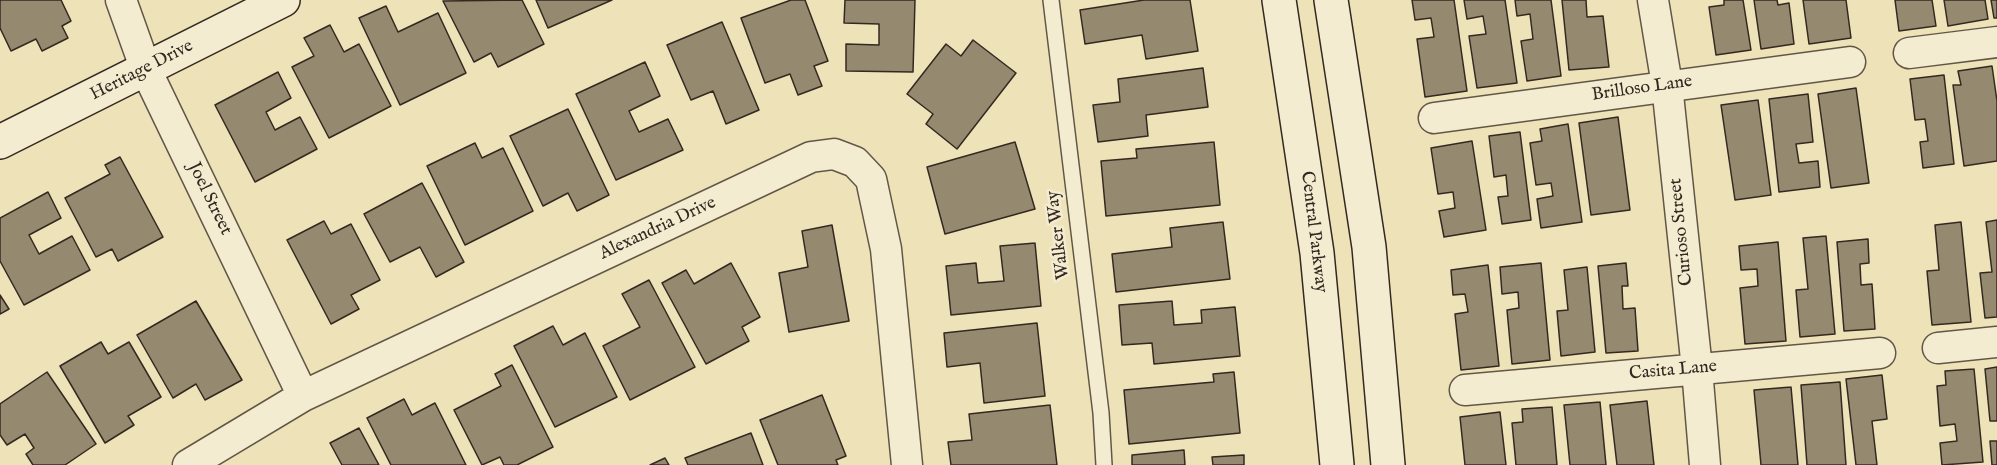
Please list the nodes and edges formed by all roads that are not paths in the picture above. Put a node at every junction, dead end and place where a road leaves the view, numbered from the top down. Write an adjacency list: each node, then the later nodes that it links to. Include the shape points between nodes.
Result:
1 (122, 0): 10 (street, Joel Street)
2 (283, 0): 10 (main road, Heritage Drive)
3 (1050, 0): 22 (lane, Walker Way, via 1101,413)
4 (1279, 0): 23 (main road, Central Parkway, via 1317,253)
5 (1331, 0): 24 (main road, via 1369,246)
6 (1653, 0): 11 (street, Curioso Street)
7 (1997, 42): 8 (street)
8 (1908, 53)
9 (1850, 62): 11 (street, Brilloso Lane)
10 (146, 70): 13 (main road, Heritage Drive); 19 (street, Joel Street)
11 (1666, 85): 12 (street, Brilloso Lane); 17 (street, Curioso Street)
12 (1434, 118)
13 (0, 142)
14 (1997, 342): 15 (street)
15 (1938, 348)
16 (1880, 353): 17 (street, Casita Lane)
17 (1697, 369): 18 (street, Casita Lane); 25 (street, Curioso Street)
18 (1465, 390)
19 (303, 396): 20 (street, Alexandria Drive); 21 (street, Alexandria Drive, via 811,156 834,154 855,162 871,179 886,249)
20 (188, 465)
21 (907, 465)
22 (1104, 465)
23 (1337, 465)
24 (1388, 465)
25 (1705, 465)

